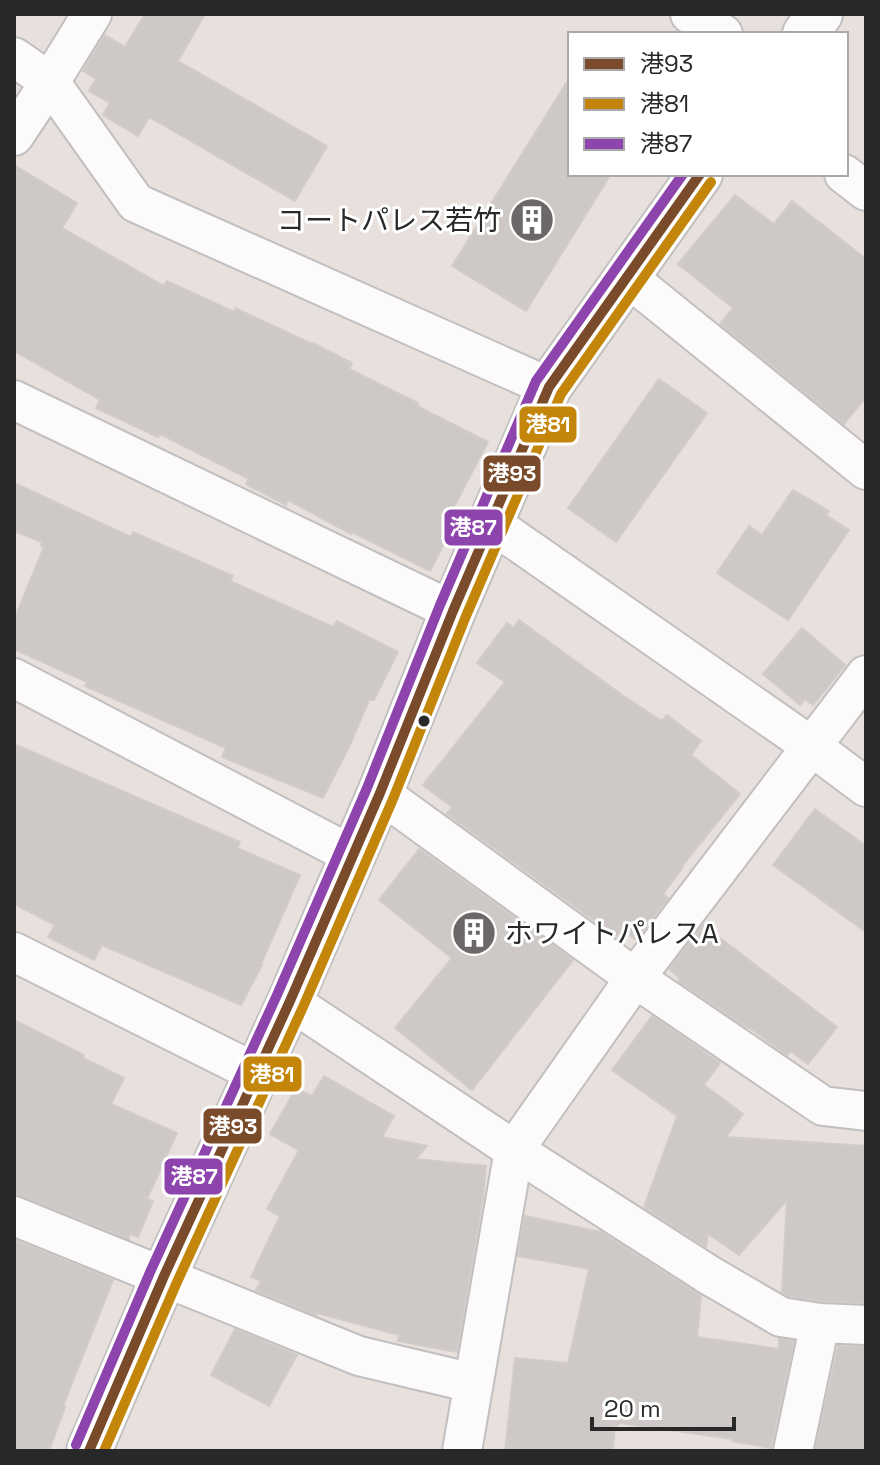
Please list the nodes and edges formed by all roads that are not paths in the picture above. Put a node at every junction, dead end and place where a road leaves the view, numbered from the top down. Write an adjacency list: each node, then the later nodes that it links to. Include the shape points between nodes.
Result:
1 (92, 14): 7 (street)
2 (690, 14): 4 (street)
3 (820, 14): 5 (street)
4 (720, 32)
5 (806, 32)
6 (14, 57): 7 (street)
7 (50, 82): 8 (street); 13 (street, via 136,203)
8 (14, 136)
9 (699, 176): 12 (street)
10 (847, 176): 11 (street)
11 (866, 191)
12 (626, 276): 13 (street); 15 (street)
13 (549, 387): 16 (street)
14 (14, 400): 17 (street)
15 (866, 470)
16 (491, 523): 17 (street); 20 (street)
17 (453, 611): 22 (street)
18 (866, 675): 20 (street)
19 (14, 678): 23 (street)
20 (811, 746): 21 (street); 25 (street)
21 (866, 787)
22 (380, 793): 23 (street); 25 (street)
23 (352, 855): 26 (street)
24 (14, 952): 27 (street)
25 (635, 978): 28 (street, via 823,1106); 29 (street)
26 (290, 1001): 27 (street); 29 (street)
27 (256, 1073): 31 (street)
28 (866, 1111)
29 (514, 1150): 32 (street, via 781,1317); 34 (street)
30 (14, 1216): 31 (street)
31 (164, 1276): 34 (street, via 359,1356); 35 (street)
32 (820, 1323): 33 (street); 37 (street)
33 (866, 1325)
34 (473, 1383): 36 (street)
35 (89, 1451)
36 (462, 1451)
37 (793, 1451)

